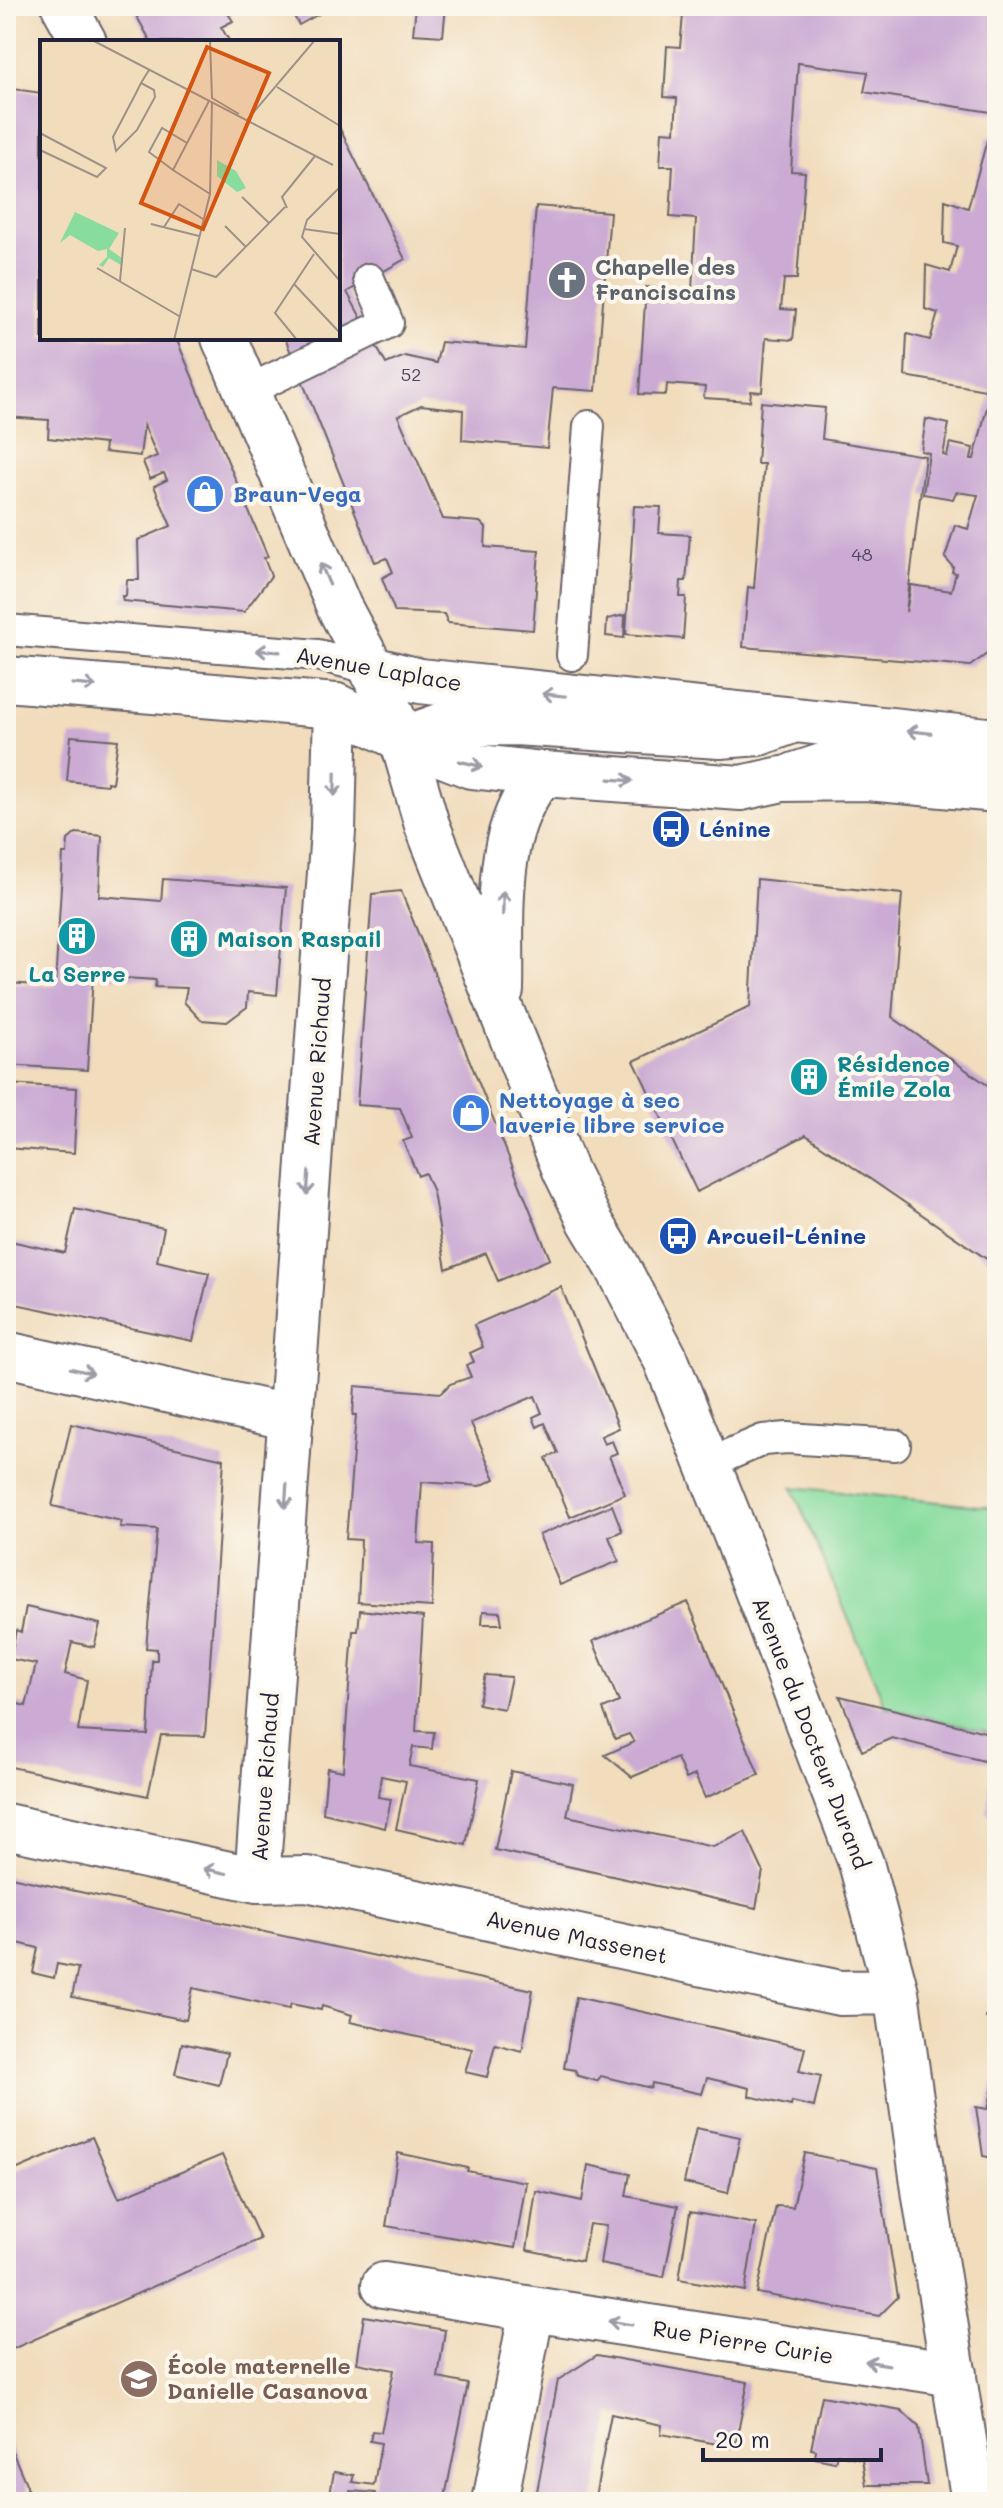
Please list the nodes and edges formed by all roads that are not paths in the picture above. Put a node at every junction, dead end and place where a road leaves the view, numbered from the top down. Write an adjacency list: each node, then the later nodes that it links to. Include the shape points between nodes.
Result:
1 (64, 6): 2 (street)
2 (83, 40)
3 (369, 279): 5 (lane, via 388,323)
4 (225, 340): 5 (street, Avenue du Docteur Durand)
5 (247, 391): 9 (street, Avenue du Docteur Durand, one-way to 5, via 339,607)
6 (589, 426): 8 (lane)
7 (6, 630): 9 (lane, Avenue Laplace, one-way to 7, via 318,655)
8 (572, 655)
9 (372, 669): 12 (street, Avenue Laplace, one-way to 9, via 420,681); 13 (street, Avenue du Docteur Durand)
10 (6, 679): 11 (street, Avenue Laplace, one-way to 11)
11 (336, 706): 13 (street, Avenue Laplace); 21 (street, Avenue Richaud, one-way to 21, via 333,831)
12 (799, 719): 13 (street, Avenue Laplace, via 759,733 720,736 515,723 446,724); 14 (street, Avenue Laplace, one-way to 12)
13 (402, 739): 16 (street, Avenue Laplace, one-way to 16, via 471,766); 19 (street, Avenue du Docteur Durand, via 427,825)
14 (997, 741)
15 (997, 762): 17 (street, Avenue Laplace, via 984,767 853,756)
16 (543, 774): 17 (street, Avenue Laplace, one-way to 17, via 741,788); 19 (street, Avenue du Docteur Durand, one-way to 16, via 508,848 520,806)
17 (782, 779): 18 (street, Avenue Laplace, via 868,778)
18 (997, 790)
19 (500, 1009): 23 (street, Avenue du Docteur Durand, via 565,1170 666,1360)
20 (6, 1354): 21 (street, one-way to 21)
21 (291, 1418): 25 (street, Avenue Richaud, one-way to 25)
22 (895, 1445): 23 (lane, via 763,1440)
23 (707, 1464): 26 (street, Avenue du Docteur Durand, via 861,1863)
24 (6, 1826): 25 (street, Avenue Richaud, one-way to 24)
25 (257, 1880): 26 (street, Avenue Massenet, via 307,1879 840,1993)
26 (896, 1992): 29 (street, Avenue du Docteur Durand)
27 (384, 2285): 28 (street, Rue Pierre Curie)
28 (532, 2309): 29 (street, Rue Pierre Curie, one-way to 28); 30 (street)
29 (954, 2374): 31 (street, Avenue du Docteur Durand)
30 (495, 2502)
31 (974, 2502)

